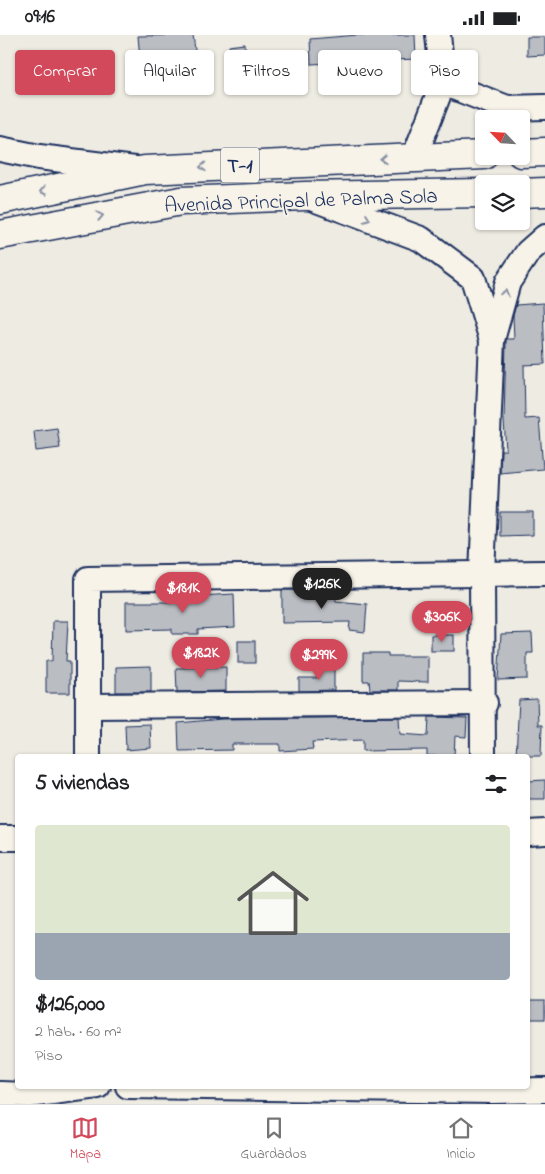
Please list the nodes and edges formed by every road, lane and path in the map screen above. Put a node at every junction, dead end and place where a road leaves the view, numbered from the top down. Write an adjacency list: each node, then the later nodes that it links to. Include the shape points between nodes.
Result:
1 (438, 35): 2 (street)
2 (440, 50)
3 (438, 95): 10 (street)
4 (474, 95): 5 (street, via 507,108)
5 (545, 107)
6 (0, 149): 11 (street)
7 (545, 152): 8 (highway)
8 (530, 153)
9 (475, 155): 10 (highway, Avenida Principal de Palma Sola / T-1)
10 (414, 158): 11 (highway, Avenida Principal de Palma Sola / T-1, one-way to 11)
11 (145, 170): 16 (highway, Avenida Principal de Palma Sola / T-1, one-way to 16)
12 (545, 192): 14 (highway)
13 (475, 193): 15 (highway, Avenida Principal de Palma Sola / T-1)
14 (530, 193)
15 (305, 196): 17 (highway, Avenida Principal de Palma Sola / T-1, one-way to 15, via 181,201); 19 (street, one-way to 19, via 421,239 474,278)
16 (0, 200)
17 (0, 235)
18 (545, 237): 19 (street, one-way to 18, via 508,282 528,251)
19 (492, 340): 21 (street)
20 (545, 573): 21 (street)
21 (482, 574): 22 (street); 23 (street, via 88,579)
22 (485, 703): 23 (street); 25 (street)
23 (89, 706): 24 (street)
24 (88, 754)
25 (484, 754)
26 (545, 832): 27 (street)
27 (530, 833)
28 (0, 838): 29 (street)
29 (15, 838)
30 (76, 1089): 34 (street, via 29,1095)
31 (100, 1089): 36 (street)
32 (265, 1089): 35 (street)
33 (545, 1090): 35 (street)
34 (0, 1094)
35 (493, 1094)
36 (102, 1104)

